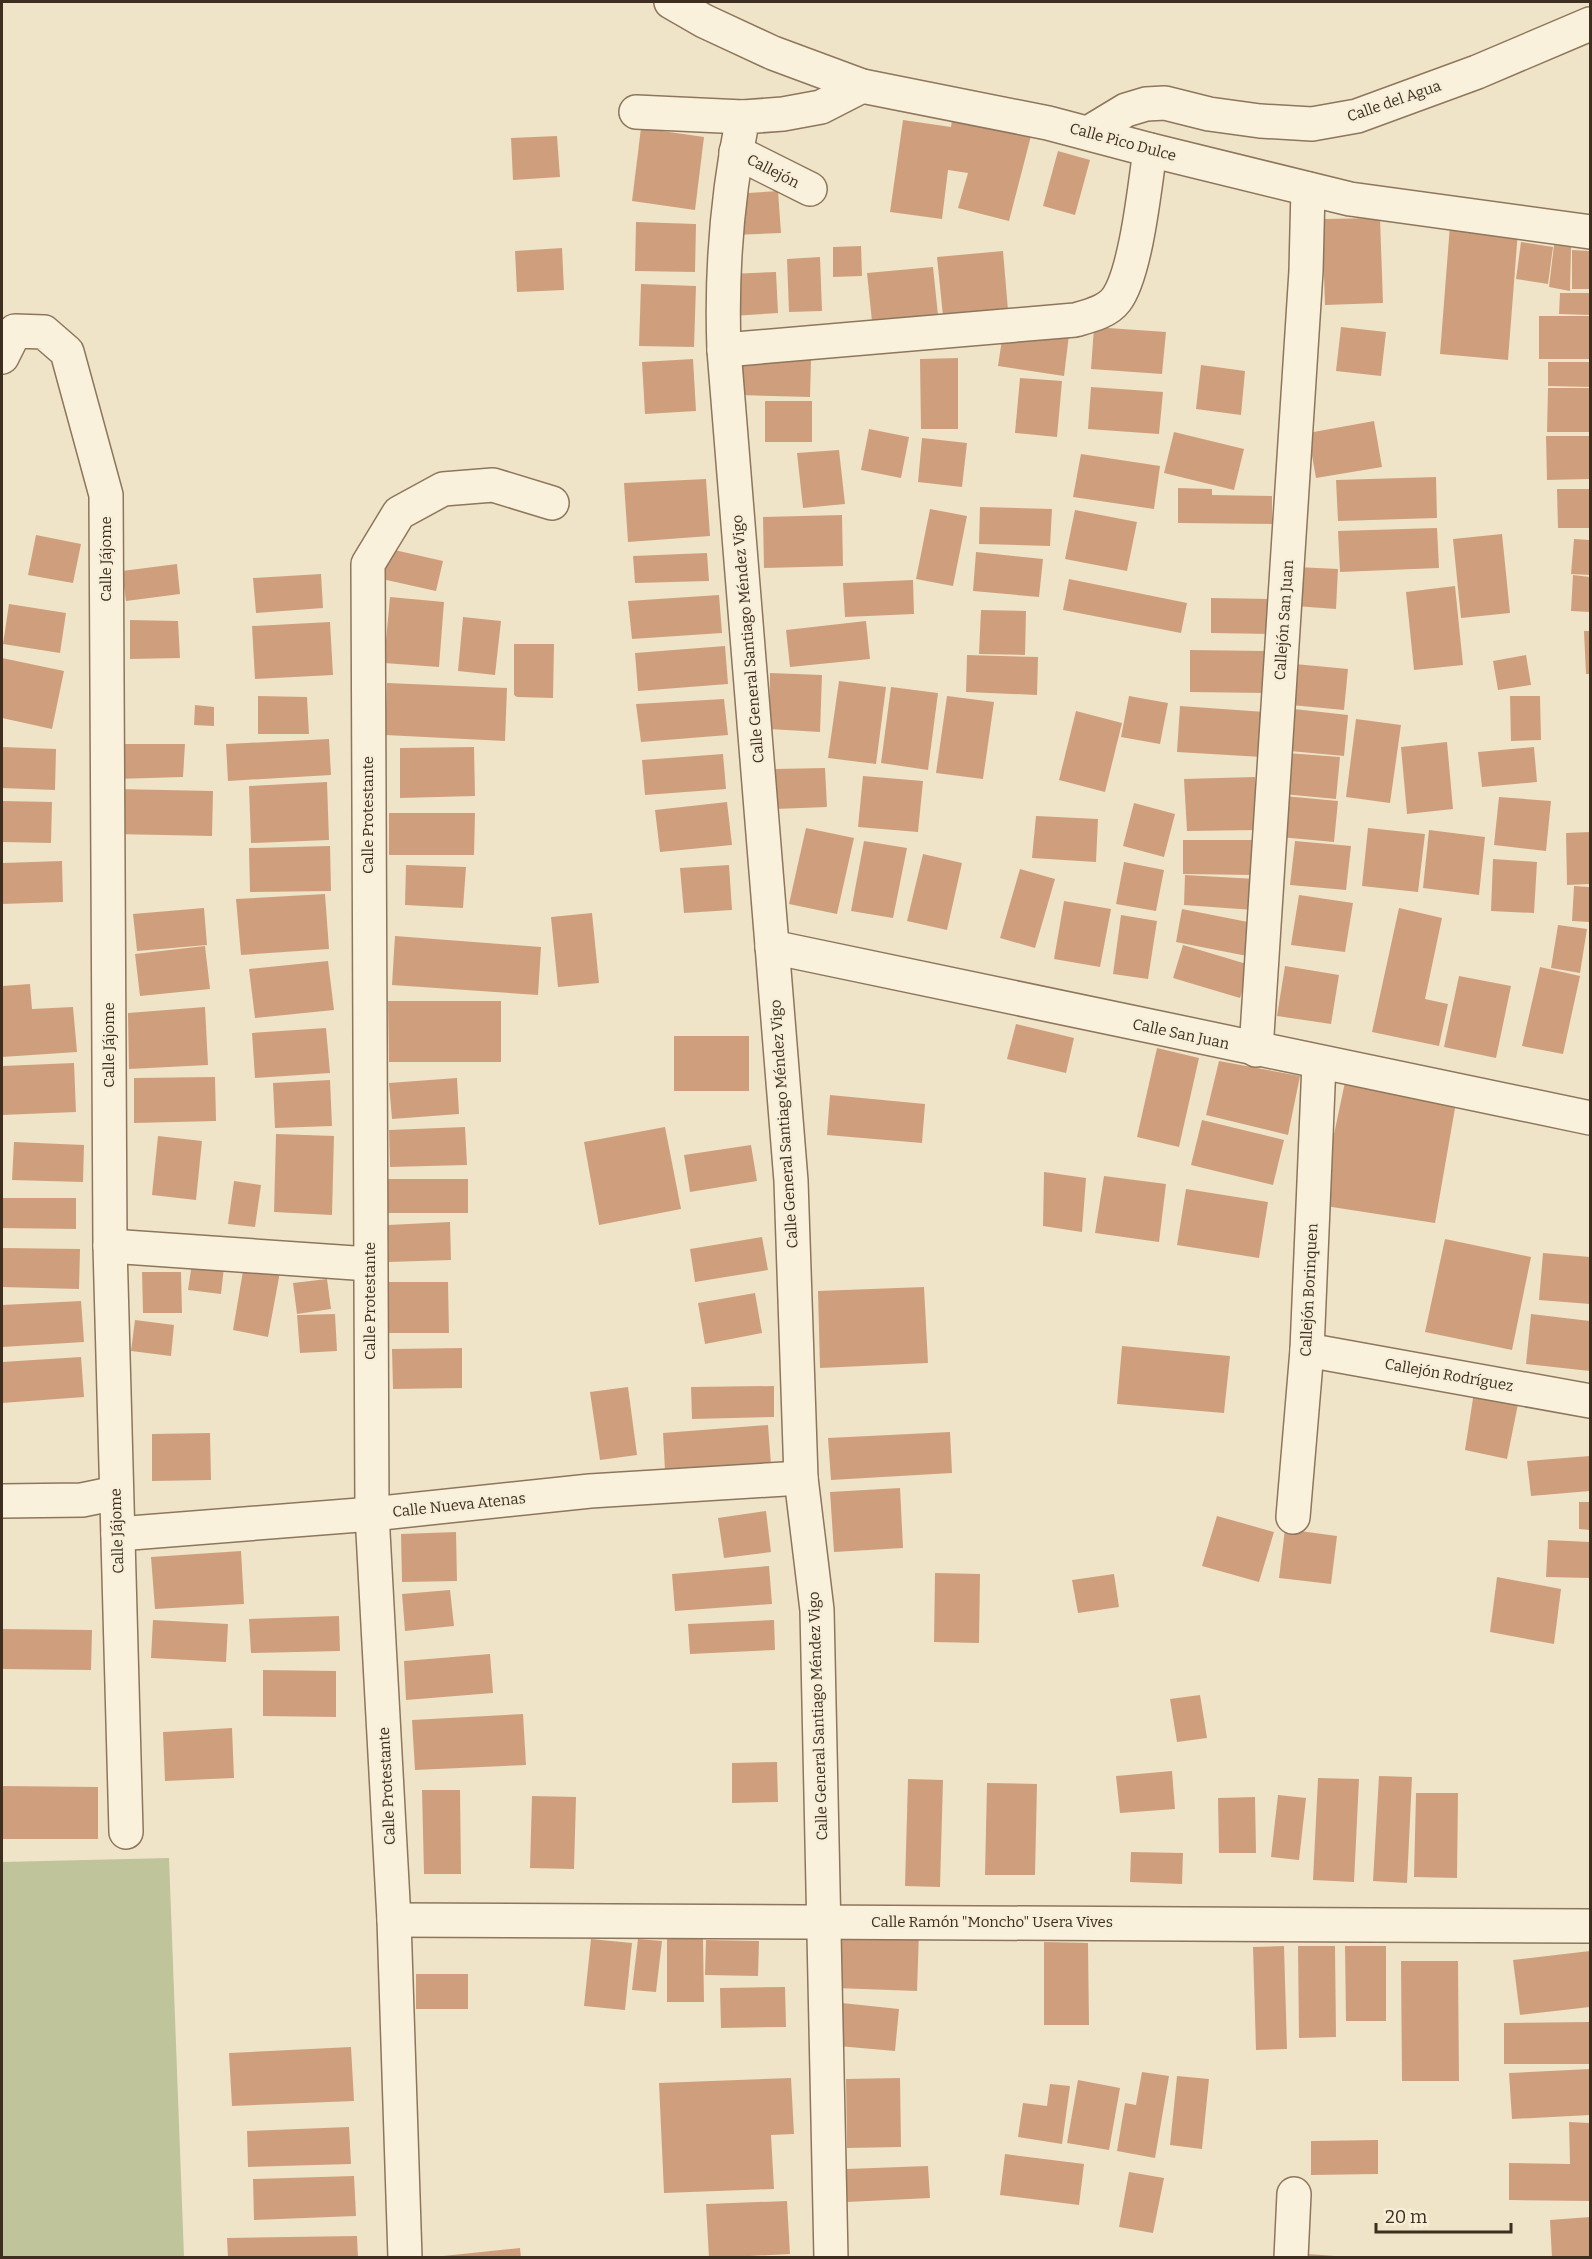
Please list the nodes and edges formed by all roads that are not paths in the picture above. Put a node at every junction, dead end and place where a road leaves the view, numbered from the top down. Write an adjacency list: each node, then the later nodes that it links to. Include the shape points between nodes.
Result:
1 (671, 2): 3 (street, Calle Pico Dulce, via 772,53)
2 (1590, 24): 6 (street, Calle del Agua, via 1477,72 1357,116 1312,124 1270,122 1209,114 1166,103 1146,104 1126,110)
3 (862, 86): 5 (street, via 821,107); 6 (street, Calle Pico Dulce)
4 (636, 112): 5 (street)
5 (742, 117): 8 (street, Calle General Santiago Méndez Vigo)
6 (1088, 134): 7 (street, Calle Pico Dulce)
7 (1150, 150): 10 (street, Calle Pico Dulce); 12 (street, via 1127,278 1116,301 1099,312 1075,320)
8 (736, 152): 9 (street, Callejón); 12 (street, Calle General Santiago Méndez Vigo, via 726,223)
9 (810, 189)
10 (1308, 189): 11 (street, Calle Pico Dulce, via 1350,199); 16 (street, Callejón San Juan)
11 (1590, 232)
12 (724, 350): 15 (street, Calle General Santiago Méndez Vigo)
13 (2, 357): 19 (street, Calle Jájome, via 15,331 44,332 68,352 106,495)
14 (552, 503): 20 (street, Calle Protestante, via 493,485 443,489 399,513 368,564)
15 (772, 947): 16 (street, Calle San Juan); 23 (street, Calle General Santiago Méndez Vigo, via 791,1181)
16 (1256, 1050): 17 (street, Calle San Juan)
17 (1319, 1063): 18 (street, Calle San Juan); 21 (street, Callejón Borinquen)
18 (1590, 1118)
19 (110, 1246): 20 (street); 24 (street, Calle Jájome)
20 (369, 1264): 26 (street, Calle Protestante)
21 (1307, 1350): 22 (street, Callejón Rodríguez); 27 (street, Callejón Borinquen)
22 (1590, 1401)
23 (801, 1478): 26 (street, Calle Nueva Atenas, via 590,1491); 31 (street, Calle General Santiago Méndez Vigo, via 817,1610)
24 (116, 1493): 25 (street, via 82,1500); 28 (street, Calle Jájome)
25 (2, 1501)
26 (372, 1514): 28 (street, Calle Nueva Atenas); 30 (street, Calle Protestante)
27 (1293, 1517)
28 (118, 1534): 29 (street, Calle Jájome)
29 (126, 1832)
30 (394, 1920): 31 (street, Calle Ramón "Moncho" Usera Vives); 34 (street, Calle Protestante)
31 (824, 1921): 32 (street, Calle Ramón "Moncho" Usera Vives); 35 (street, Calle General Santiago Méndez Vigo)
32 (1590, 1926)
33 (1294, 2194): 36 (street)
34 (405, 2258)
35 (831, 2258)
36 (1291, 2258)

